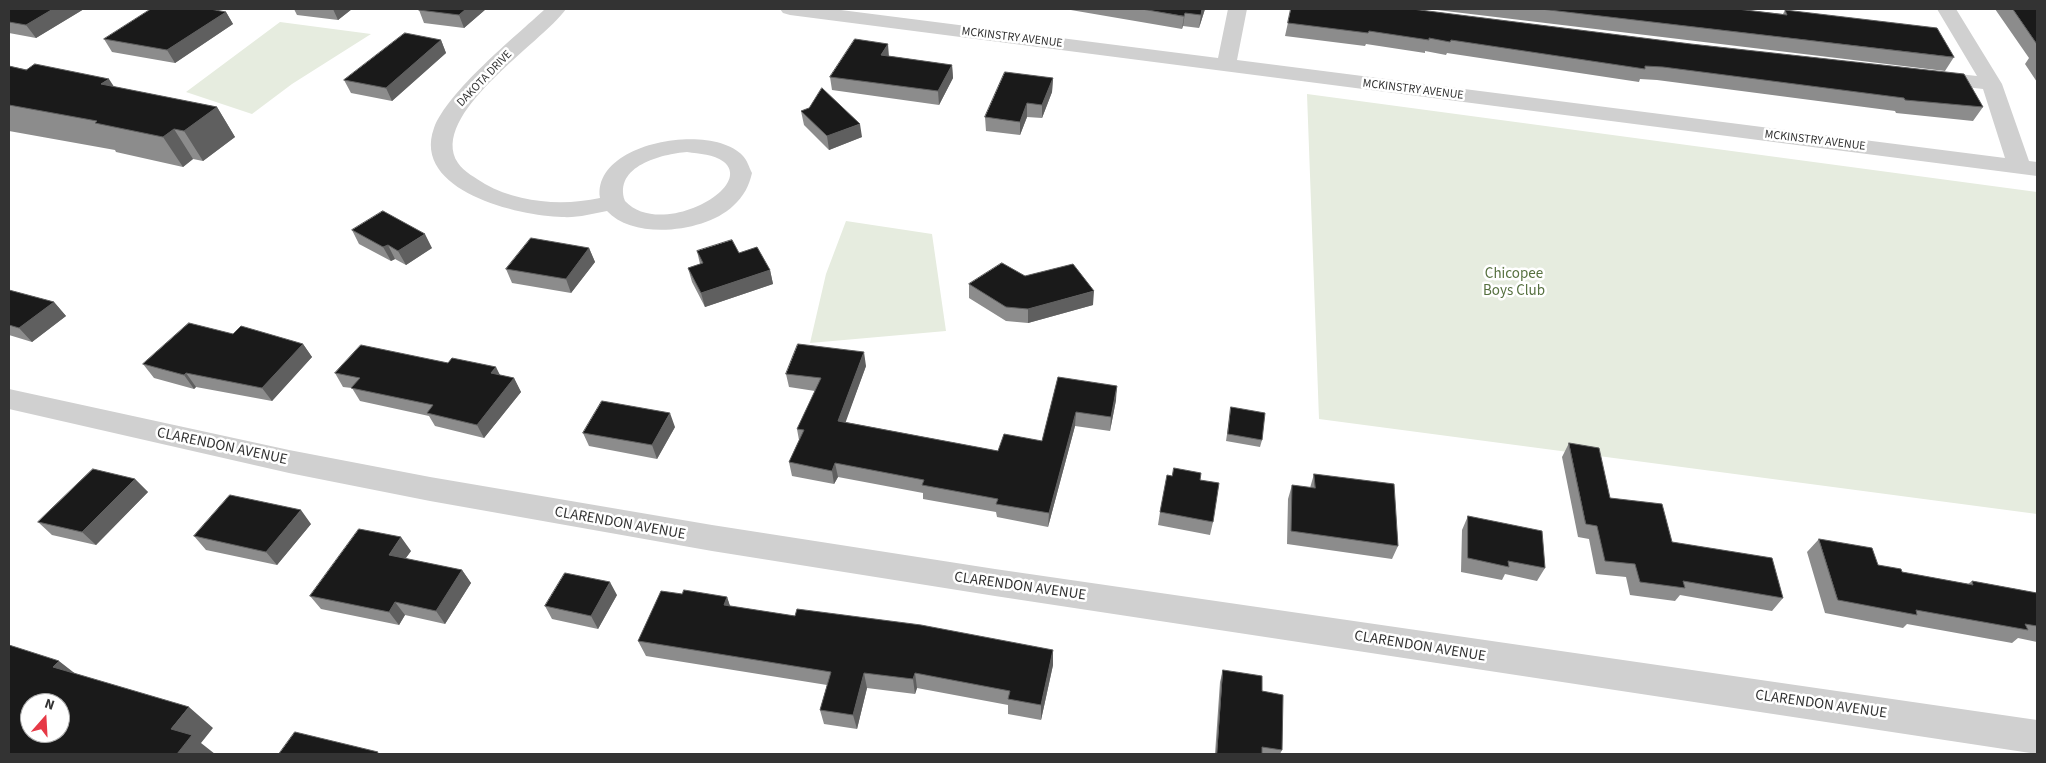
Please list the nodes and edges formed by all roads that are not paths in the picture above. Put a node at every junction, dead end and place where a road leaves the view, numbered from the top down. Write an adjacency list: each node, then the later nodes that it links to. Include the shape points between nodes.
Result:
1 (556, 9): 9 (street, DAKOTA DRIVE, via 460,104 442,137 443,151 455,173 468,184 508,203 571,210)
2 (790, 9): 5 (street, MCKINSTRY AVENUE)
3 (1238, 9): 5 (street)
4 (1947, 9): 7 (street)
5 (1226, 66): 8 (street, MCKINSTRY AVENUE)
6 (1912, 75): 7 (street)
7 (1992, 84): 8 (street)
8 (2028, 167)
9 (613, 202): 9 (street, via 620,211 640,220 658,223 686,220 726,202 738,186 740,170 734,160 714,149 687,145 658,150 640,156 620,172 611,190)
10 (9, 399): 11 (street, CLARENDON AVENUE, via 287,461 654,530)
11 (2037, 737)

